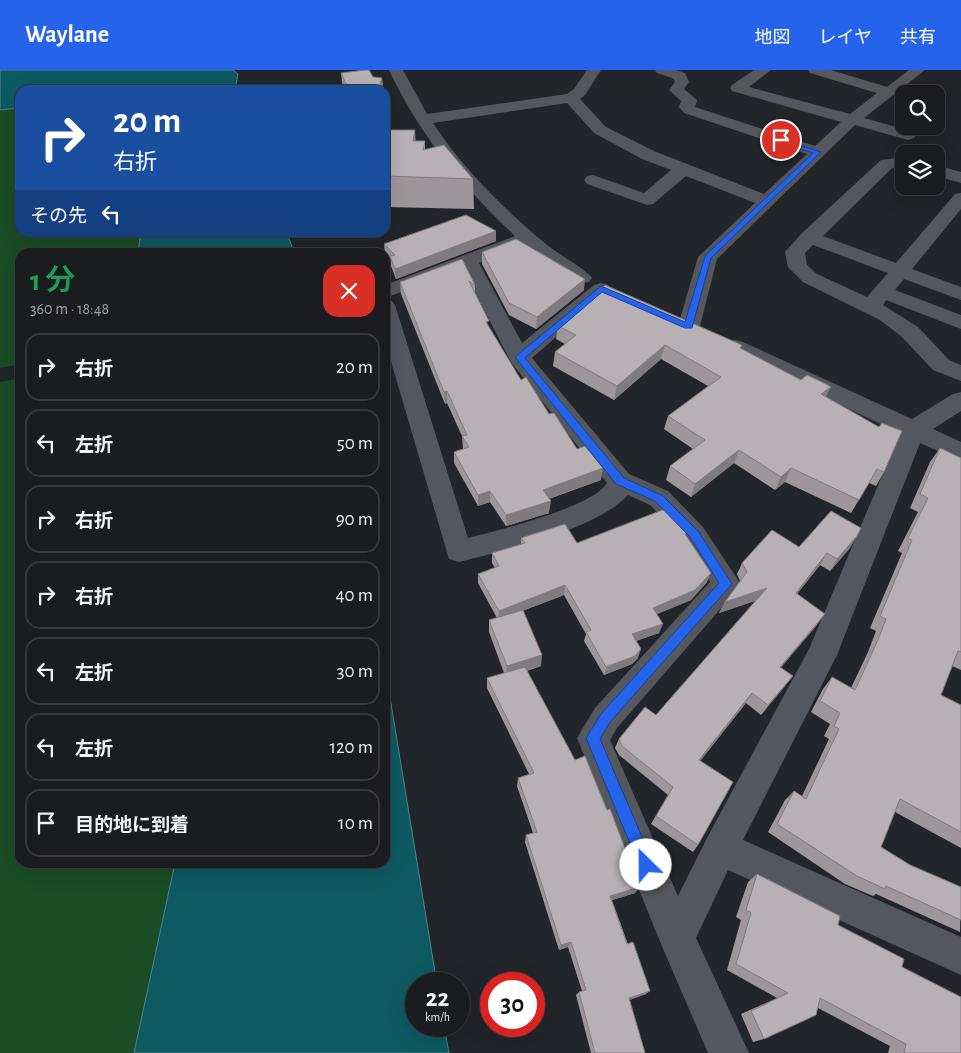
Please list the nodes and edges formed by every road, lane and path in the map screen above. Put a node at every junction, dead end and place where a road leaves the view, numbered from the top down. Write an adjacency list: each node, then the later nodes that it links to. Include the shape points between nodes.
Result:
1 (396, 70): 10 (street)
2 (594, 70): 8 (street, via 580,92)
3 (662, 70): 12 (street, via 680,76 682,82 676,90 690,100 687,107 690,110)
4 (764, 70): 9 (street, via 737,88)
5 (816, 70): 7 (street)
6 (918, 70): 7 (street)
7 (889, 92): 9 (street)
8 (571, 98): 10 (street); 14 (street, via 600,130)
9 (852, 119): 11 (street); 12 (street)
10 (422, 120): 22 (street, via 456,168)
11 (908, 136)
12 (818, 152): 19 (street)
13 (895, 163): 21 (street, via 887,164)
14 (684, 169): 17 (street, via 647,200); 19 (street)
15 (945, 173): 16 (street)
16 (961, 178)
17 (593, 180)
18 (961, 198): 20 (street)
19 (767, 201): 33 (street, via 708,257 695,329)
20 (954, 218): 24 (street)
21 (809, 237): 24 (street); 27 (street, via 795,252 798,267 810,278)
22 (526, 238): 23 (street); 30 (street, via 565,270 610,292)
23 (468, 260): 25 (street); 30 (street)
24 (900, 271): 26 (street); 27 (street)
25 (390, 290)
26 (961, 294)
27 (876, 299): 29 (street); 31 (street, via 887,315 910,332 941,365)
28 (390, 322): 35 (street, via 458,551 534,532 602,502 618,490)
29 (961, 322)
30 (519, 357): 35 (street)
31 (961, 374)
32 (961, 400): 33 (street)
33 (913, 430): 34 (street); 36 (street, via 822,655)
34 (961, 452)
35 (620, 481): 37 (street, via 659,498 694,534 726,584 606,718 593,738)
36 (720, 848): 37 (street); 38 (street)
37 (677, 938): 39 (street)
38 (961, 956)
39 (729, 1053)

